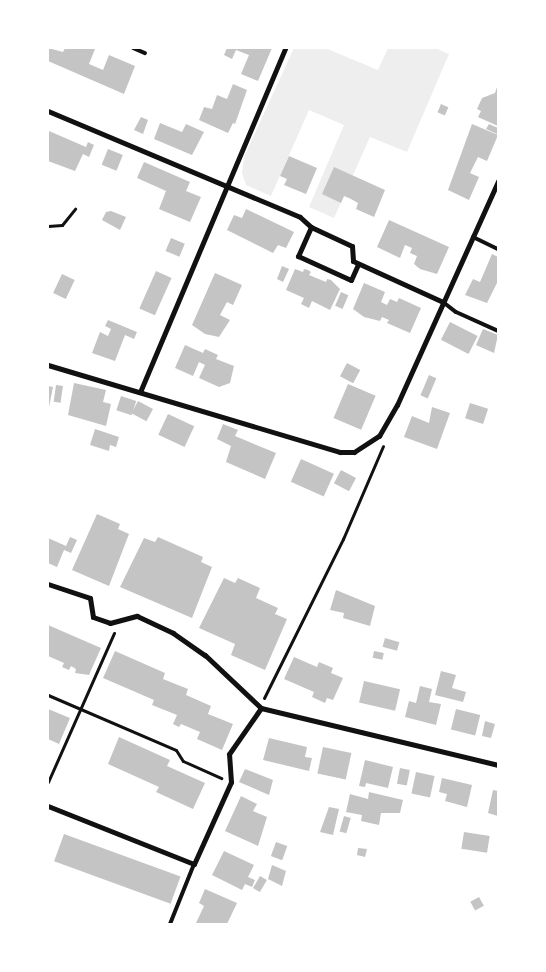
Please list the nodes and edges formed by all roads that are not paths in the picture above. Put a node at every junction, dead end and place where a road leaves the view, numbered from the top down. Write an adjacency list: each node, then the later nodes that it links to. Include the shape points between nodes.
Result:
1 (134, 48): 3 (lane)
2 (285, 48): 6 (street)
3 (145, 52)
4 (48, 111): 6 (street)
5 (498, 181): 8 (street)
6 (227, 185): 7 (street, via 300,218); 14 (street)
7 (311, 227): 10 (street, via 352,246 353,261); 10 (street, via 298,256 351,280)
8 (473, 237): 9 (lane); 11 (street)
9 (498, 249)
10 (358, 264): 11 (street)
11 (443, 302): 12 (lane, via 456,312); 14 (street, via 382,432 367,446 354,452 340,452)
12 (498, 331)
13 (48, 365): 14 (street)
14 (140, 392)
15 (48, 584): 16 (street, via 90,598 93,617 110,623 137,616 191,643)
16 (261, 708): 17 (street); 19 (street, via 229,754 230,782)
17 (498, 765)
18 (48, 806): 19 (street)
19 (194, 864): 20 (lane)
20 (170, 924)

